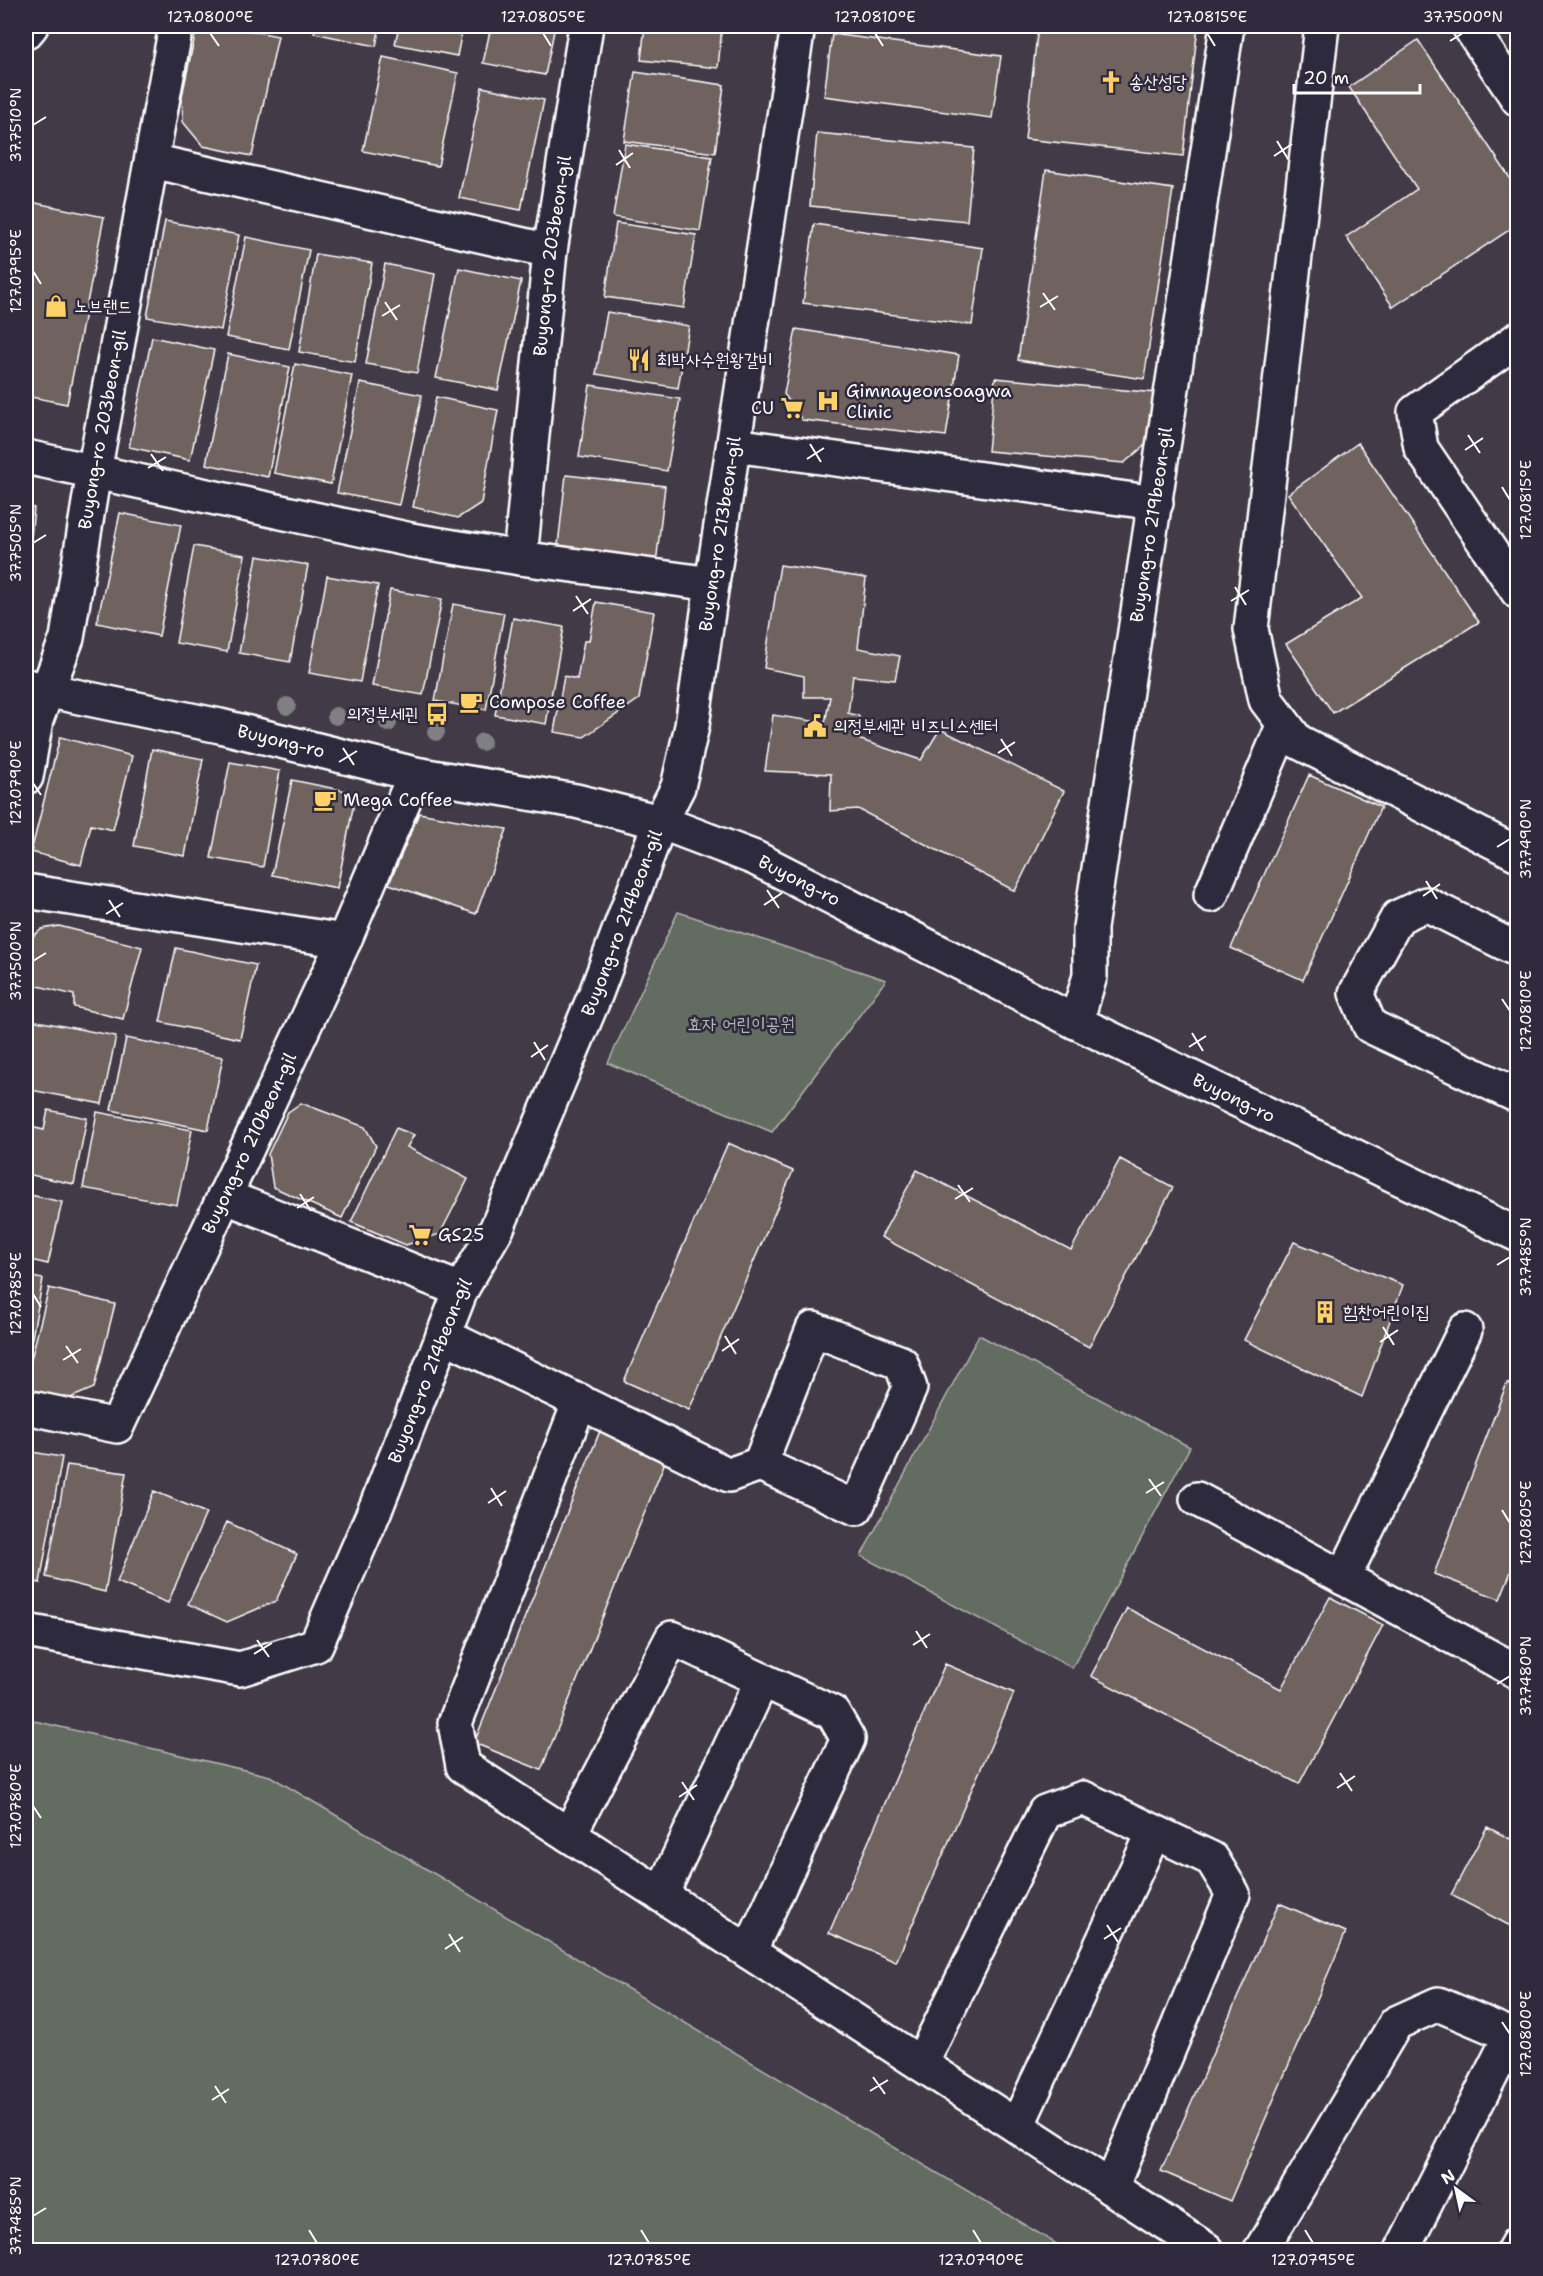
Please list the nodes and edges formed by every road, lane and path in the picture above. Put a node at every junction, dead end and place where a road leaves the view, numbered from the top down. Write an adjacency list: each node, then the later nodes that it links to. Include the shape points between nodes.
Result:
1 (31, 26): 8 (street)
2 (176, 26): 10 (street, Buyong-ro 203beon-gil)
3 (586, 26): 11 (street, Buyong-ro 203beon-gil)
4 (798, 26): 13 (street, Buyong-ro 213beon-gil)
5 (1227, 26): 16 (street, Buyong-ro 219beon-gil)
6 (1322, 26): 22 (street, via 1251,629 1266,700)
7 (1469, 26): 9 (street)
8 (26, 32)
9 (1518, 99)
10 (152, 161): 11 (street); 15 (street, Buyong-ro 203beon-gil)
11 (550, 251): 17 (street, Buyong-ro 203beon-gil)
12 (1518, 339): 18 (street, via 1415,412 1421,448)
13 (734, 445): 16 (street); 19 (street, Buyong-ro 213beon-gil)
14 (26, 458): 15 (street)
15 (94, 472): 17 (street, via 411,540); 21 (street, Buyong-ro 203beon-gil, via 67,638)
16 (1156, 503): 31 (street, Buyong-ro 219beon-gil, via 1090,928 1090,976)
17 (520, 558): 19 (street)
18 (1509, 559): 20 (street)
19 (712, 584): 25 (street, Buyong-ro 213beon-gil, via 692,726 678,787)
20 (1518, 592)
21 (36, 688): 23 (street, Buyong-ro, via 220,726); 24 (street, Buyong-ro 203beon-gil, via 36,720)
22 (1284, 724): 26 (street, via 1297,741); 28 (street)
23 (415, 774): 25 (street, Buyong-ro, via 576,801); 29 (street, Buyong-ro 210beon-gil)
24 (26, 777)
25 (660, 822): 31 (street, Buyong-ro, via 755,858); 35 (street, Buyong-ro 214beon-gil, via 596,993 497,1228)
26 (1518, 854)
27 (26, 891): 29 (street)
28 (1211, 895)
29 (344, 941): 33 (street, Buyong-ro 210beon-gil)
30 (1518, 950): 32 (street, via 1426,904 1398,917 1356,993 1370,1026)
31 (1076, 1022): 34 (street, Buyong-ro)
32 (1518, 1096)
33 (224, 1196): 35 (street); 39 (street, Buyong-ro 210beon-gil, via 117,1426)
34 (1518, 1235)
35 (461, 1290): 37 (street, Buyong-ro 214beon-gil)
36 (1465, 1330): 42 (street)
37 (443, 1335): 38 (street); 43 (street, Buyong-ro 214beon-gil, via 377,1505 316,1645 240,1669)
38 (580, 1401): 40 (street, via 729,1475); 47 (street, via 456,1723 463,1766)
39 (26, 1407)
40 (760, 1464): 40 (street, via 856,1508 910,1388 901,1363 813,1329)
41 (1197, 1499): 42 (street)
42 (1343, 1578): 44 (street)
43 (26, 1631)
44 (1518, 1672)
45 (762, 1680): 47 (street, via 672,1638); 48 (street); 49 (street, via 833,1713 848,1739)
46 (1154, 1832): 51 (street, via 1083,1798 1045,1812); 52 (street); 53 (street, via 1212,1859 1233,1894)
47 (569, 1835): 48 (street)
48 (661, 1895): 49 (street)
49 (749, 1952): 51 (street)
50 (1514, 2036): 56 (street, via 1438,2004 1396,2023); 57 (street)
51 (921, 2064): 52 (street)
52 (1017, 2127): 53 (street)
53 (1111, 2187): 55 (street)
54 (1518, 2243): 58 (street)
55 (1208, 2250)
56 (1262, 2250)
57 (1402, 2250)
58 (1514, 2250)

